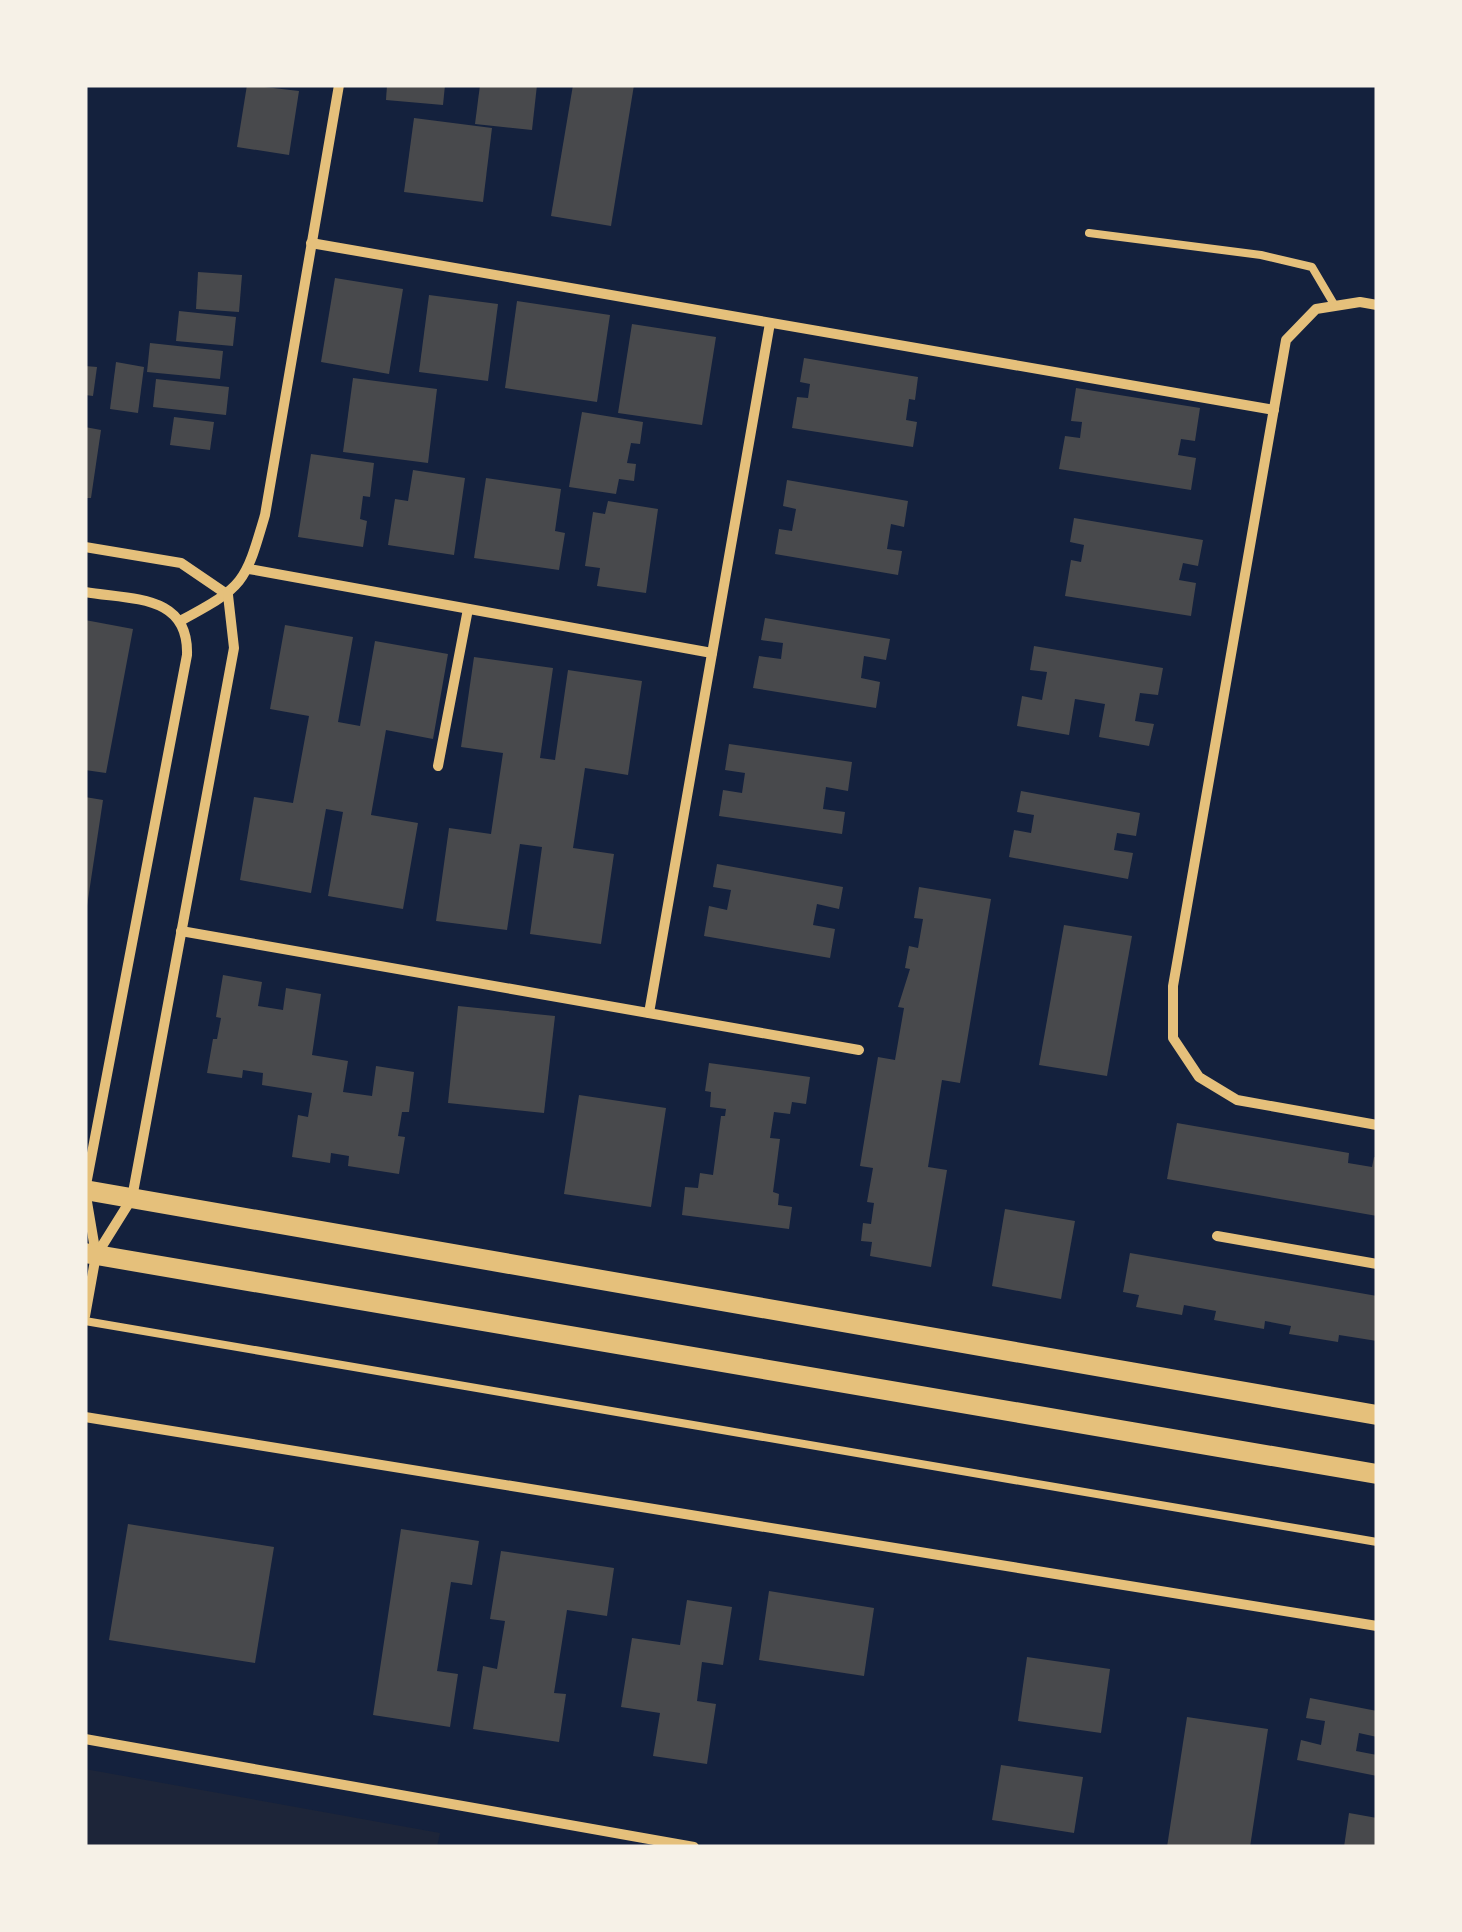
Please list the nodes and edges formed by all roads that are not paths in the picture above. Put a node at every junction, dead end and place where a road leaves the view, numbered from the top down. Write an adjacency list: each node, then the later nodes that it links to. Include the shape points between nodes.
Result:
1 (338, 85): 3 (street)
2 (1089, 233): 5 (lane, via 1312,268)
3 (312, 243): 6 (street); 9 (street, via 265,515)
4 (1377, 305): 5 (street)
5 (1335, 306): 7 (street, via 1316,309 1286,340)
6 (770, 323): 7 (street); 14 (street)
7 (1274, 410): 19 (street, via 1173,986 1173,1038 1199,1076 1236,1100)
8 (85, 547): 11 (street, via 181,564)
9 (249, 570): 11 (street); 12 (street)
10 (85, 592): 13 (street, via 150,603)
11 (228, 595): 13 (street); 16 (street, via 234,648)
12 (468, 609): 14 (street); 15 (street)
13 (182, 620): 20 (street, via 187,655)
14 (712, 654): 17 (street)
15 (438, 766)
16 (181, 931): 17 (street); 21 (street)
17 (650, 1014): 18 (street)
18 (859, 1050)
19 (1377, 1125)
20 (85, 1190): 21 (main road); 23 (street)
21 (132, 1198): 23 (street); 26 (main road)
22 (1217, 1236): 24 (street)
23 (91, 1254): 25 (street); 28 (main road)
24 (1377, 1264)
25 (85, 1318): 29 (lane)
26 (1377, 1415)
27 (85, 1417): 30 (street)
28 (1377, 1474)
29 (1377, 1542)
30 (1377, 1626)
31 (85, 1740): 32 (street)
32 (694, 1847)

